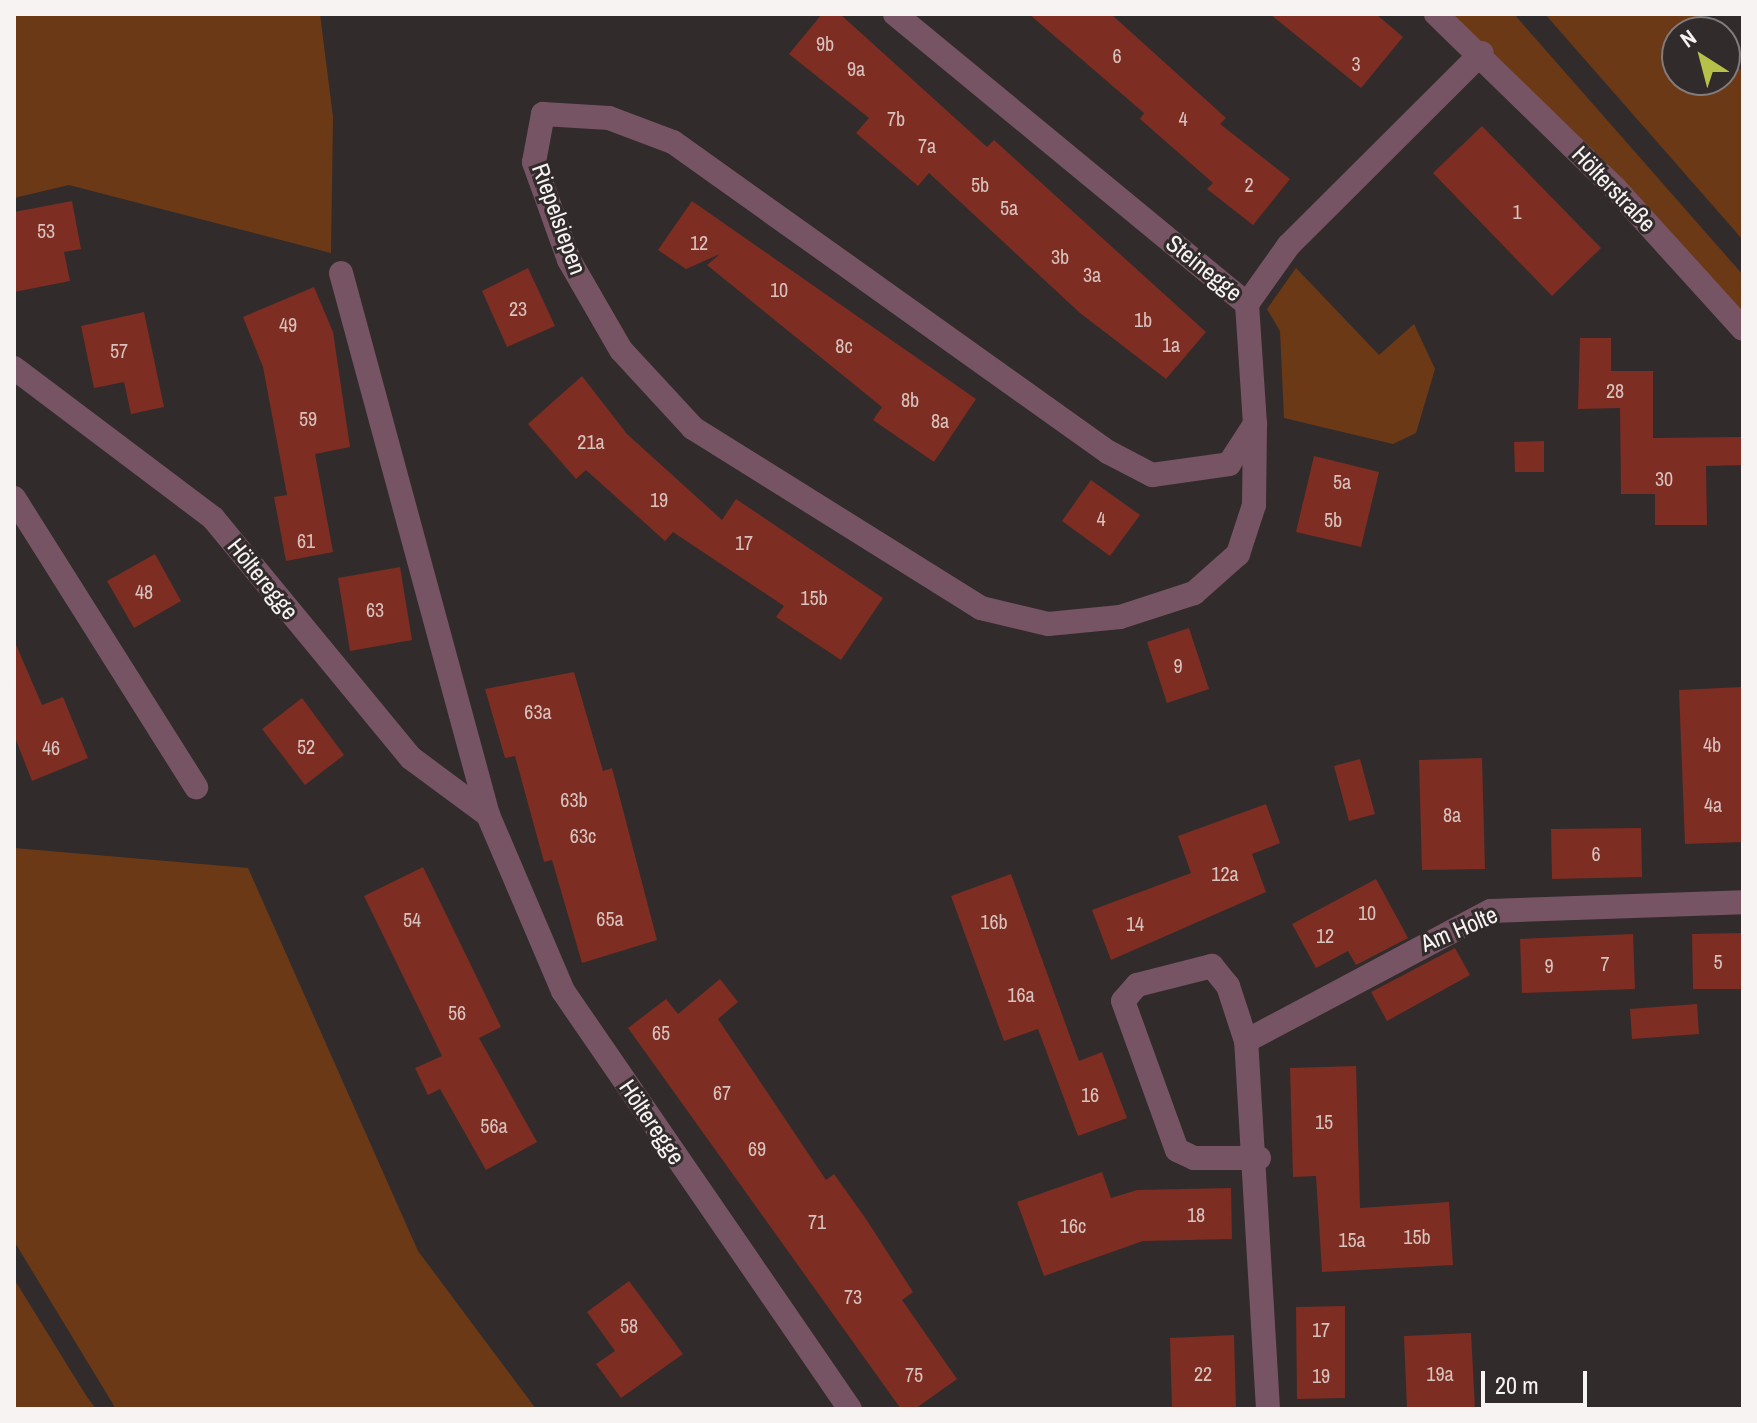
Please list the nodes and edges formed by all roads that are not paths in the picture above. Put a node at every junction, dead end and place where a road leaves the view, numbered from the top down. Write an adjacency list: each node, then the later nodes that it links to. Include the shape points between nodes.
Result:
1 (895, 14): 5 (street, Steinegge)
2 (1436, 14): 3 (street, Hölterstraße)
3 (1482, 53): 5 (street, Steinegge, via 1289,245); 6 (street, Hölterstraße)
4 (341, 273): 11 (street, Hölteregge)
5 (1247, 304): 8 (street, Riepelsiepen)
6 (1743, 329)
7 (14, 368): 11 (street, Hölteregge, via 213,518 411,758)
8 (1255, 424): 8 (street, Riepelsiepen, via 1229,464 1152,475 1108,452 673,142 609,118 543,114 534,162 569,260 621,350 693,428 981,608 1048,624 1120,617 1194,593 1238,554 1254,505)
9 (14, 498): 10 (street)
10 (196, 787)
11 (488, 815): 15 (street, Hölteregge, via 563,991)
12 (1743, 902): 13 (street, Am Holte, via 1491,911)
13 (1246, 1041): 14 (street); 14 (street, via 1228,986 1212,966 1137,985 1123,1001 1177,1150 1194,1158)
14 (1259, 1158): 16 (street)
15 (850, 1409)
16 (1268, 1409)

